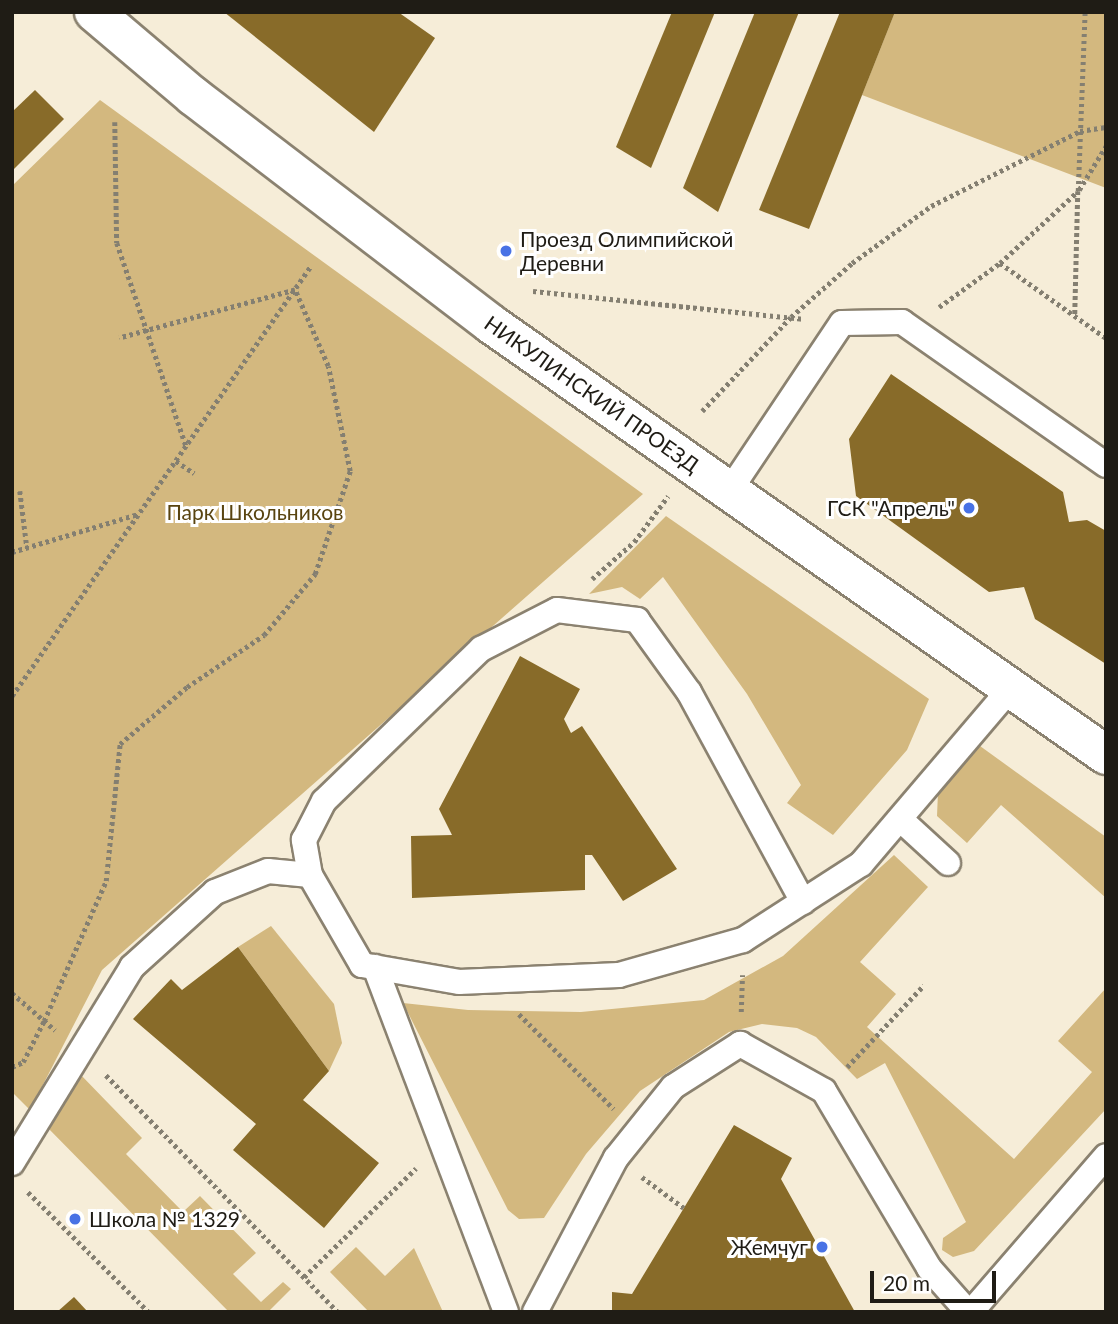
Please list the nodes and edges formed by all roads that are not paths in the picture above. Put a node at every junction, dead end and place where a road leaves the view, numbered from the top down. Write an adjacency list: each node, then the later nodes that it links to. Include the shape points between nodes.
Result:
1 (94, 12): 3 (street, НИКУЛИНСКИЙ ПРОЕЗД, via 193,96 433,281)
2 (1106, 465): 3 (lane, via 902,322 842,323)
3 (730, 490): 4 (street, НИКУЛИНСКИЙ ПРОЕЗД)
4 (1011, 688): 5 (street, НИКУЛИНСКИЙ ПРОЕЗД); 6 (lane)
5 (1106, 755)
6 (900, 819): 7 (lane); 9 (lane, via 861,864)
7 (948, 863)
8 (310, 875): 9 (lane, via 304,840 324,801 481,649 557,610 637,620 689,692); 10 (lane, via 362,965); 12 (lane, via 268,872 215,892 132,967)
9 (803, 902): 10 (lane, via 744,940 619,975 459,982)
10 (375, 967): 13 (lane)
11 (1106, 1156): 15 (lane)
12 (12, 1163)
13 (506, 1312)
14 (535, 1312): 15 (lane, via 616,1158 673,1087 740,1044 824,1091 929,1268)
15 (969, 1312)

